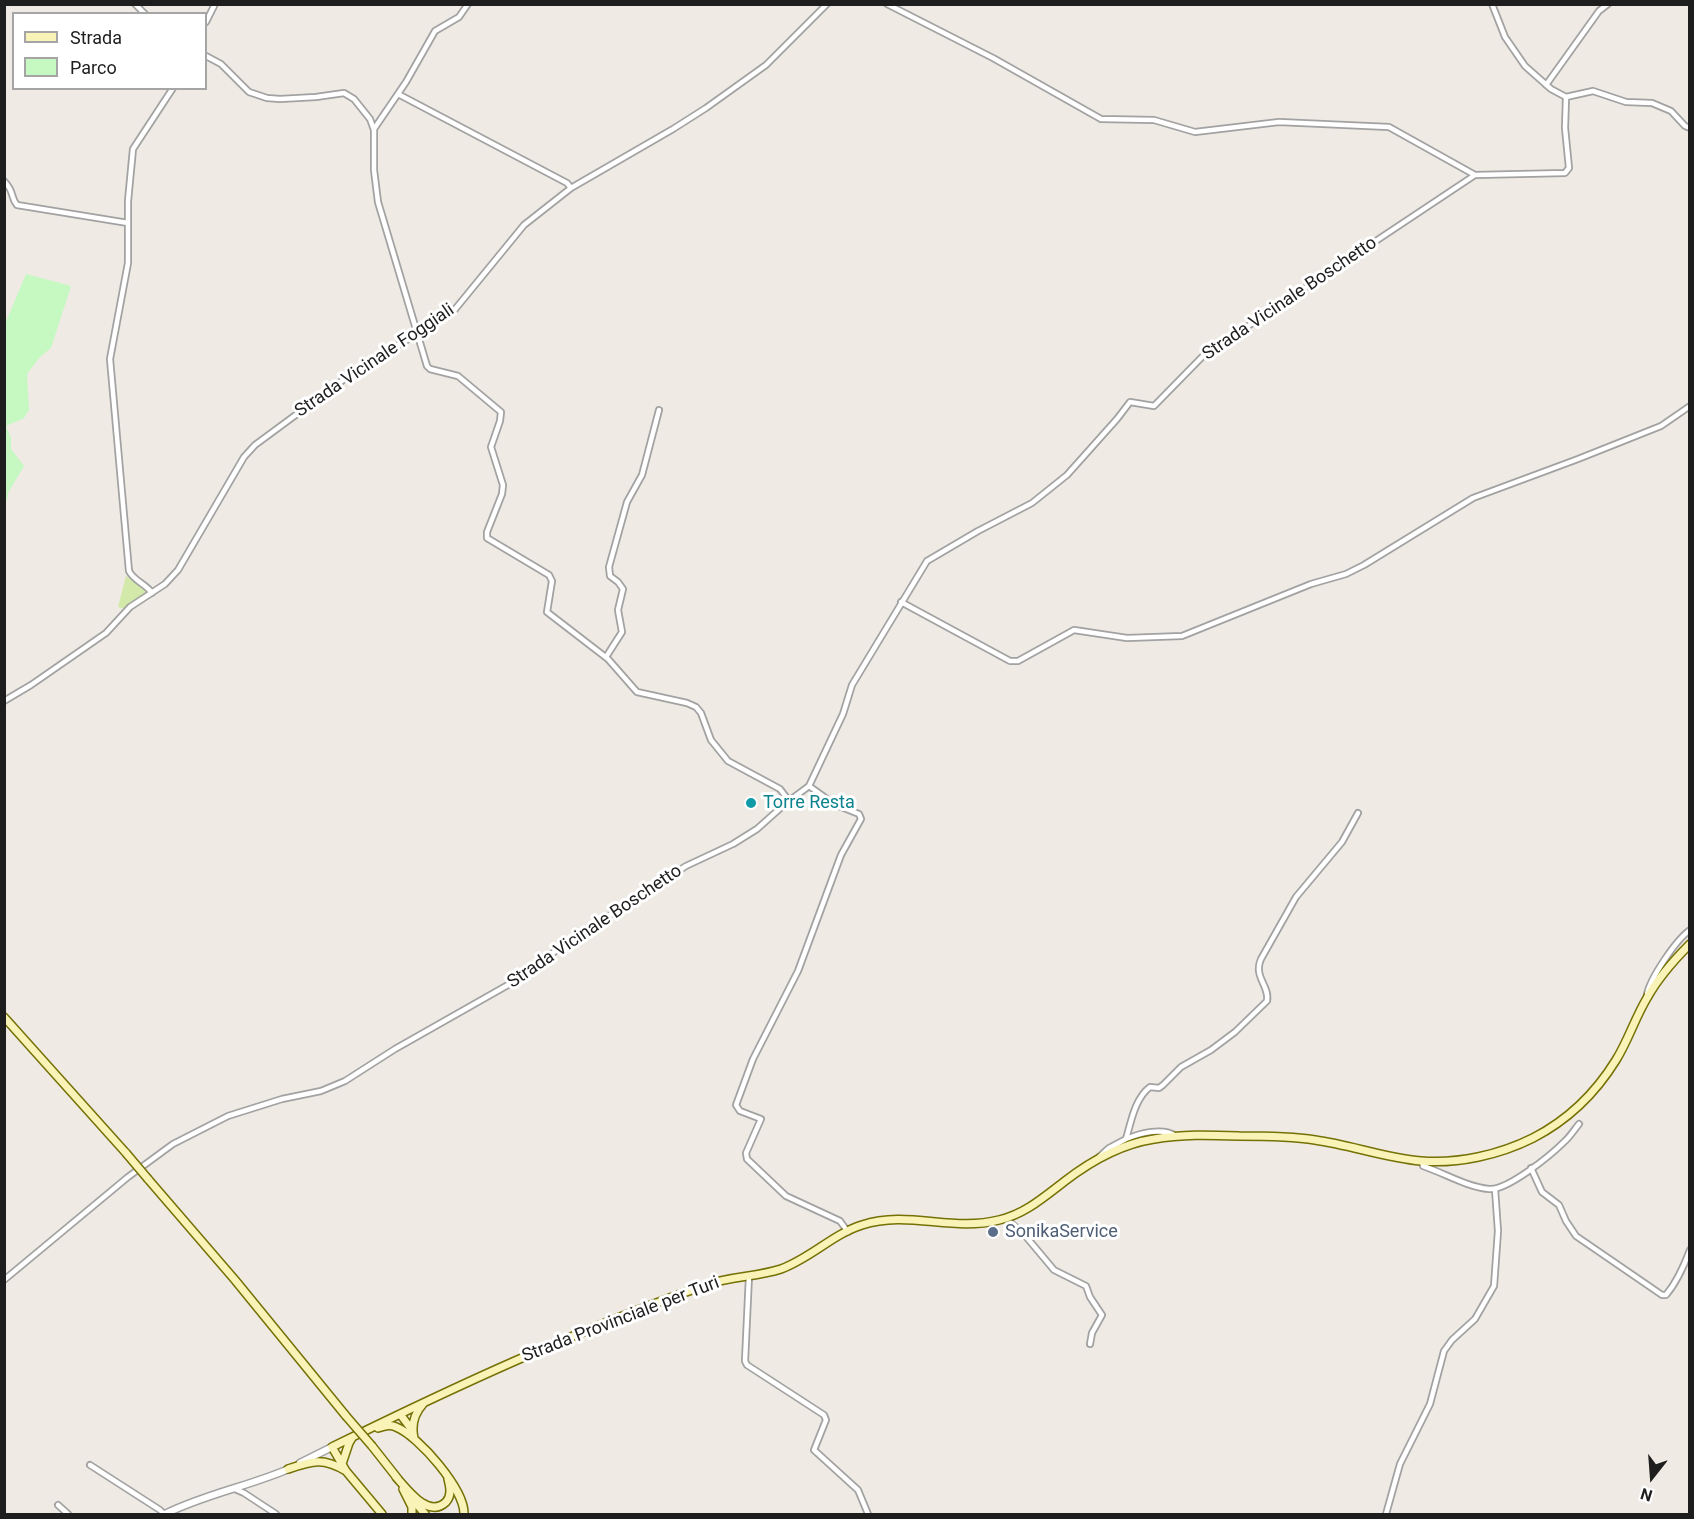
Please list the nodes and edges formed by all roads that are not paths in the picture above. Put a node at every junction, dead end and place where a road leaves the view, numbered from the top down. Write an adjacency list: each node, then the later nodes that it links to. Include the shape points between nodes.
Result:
1 (215, 4): 7 (street)
2 (468, 4): 11 (street, via 459,17 435,31)
3 (827, 4): 17 (street, Strada Vicinale Foggiali, via 766,65 715,102)
4 (887, 4): 15 (street, via 1101,119 1154,120 1195,132 1279,122 1389,127)
5 (1492, 4): 9 (street, via 1505,37 1525,66)
6 (1608, 4): 9 (street)
7 (207, 20)
8 (207, 57): 14 (street, via 221,64 244,89 267,98 349,94)
9 (1546, 85): 12 (street)
10 (171, 90): 18 (street, via 133,149)
11 (398, 94): 14 (street); 17 (street)
12 (1566, 97): 13 (street, via 1593,91 1626,102 1652,103 1671,111); 15 (street, via 1569,168 1565,173)
13 (1689, 128)
14 (374, 129): 19 (street, via 378,202)
15 (1475, 175): 23 (street, Strada Vicinale Boschetto, via 1203,356 1154,406 1130,402 1067,475 1032,503 927,561)
16 (4, 181): 18 (street, via 12,189 17,205)
17 (571, 188): 19 (street, Strada Vicinale Foggiali, via 524,225 457,308)
18 (128, 223): 22 (street, via 128,263 110,359 129,571)
19 (417, 335): 22 (street, Strada Vicinale Foggiali, via 358,369 255,445 244,457 174,576); 24 (street, via 430,369 454,374 501,412 490,447 503,485 487,538 549,575 552,581 547,612)
20 (1689, 406): 23 (street, via 1668,422 1640,435 1473,498 1346,574 1311,584 1182,636 1127,638 1074,630 1018,661 1010,661)
21 (659, 410): 24 (street, via 642,475 627,502 609,567 610,576 623,589 618,610 622,629)
22 (152, 593): 25 (street, Strada Vicinale Foggiali, via 130,607 106,633)
23 (902, 602): 26 (street, Strada Vicinale Boschetto, via 852,685 843,714)
24 (606, 657): 27 (street, via 637,692 696,707 711,740 728,761 780,789)
25 (4, 701)
26 (809, 786): 27 (street, Strada Vicinale Boschetto); 41 (street, via 834,804 859,814 861,819 841,855 798,971 763,1039 736,1105 740,1111 761,1119 747,1159 786,1196 840,1221)
27 (789, 801): 44 (street, Strada Vicinale Boschetto, via 747,837 677,871 560,947 529,973 367,1068 332,1087 228,1116 159,1153)
28 (1358, 813): 35 (street, via 1342,842 1296,897 1261,959 1259,975 1267,1001 1225,1040 1181,1067 1159,1088 1144,1091)
29 (1689, 930): 31 (street, via 1660,968)
30 (1689, 944): 31 (main road, Strada Provinciale per Turi)
31 (1646, 998): 37 (main road, Strada Provinciale per Turi, via 1608,1072 1588,1098 1565,1118 1533,1138 1501,1151 1471,1158)
32 (4, 1017): 55 (main road, bridge, via 235,1280)
33 (1579, 1124): 38 (street, via 1564,1142)
34 (1177, 1136): 35 (street, via 1152,1132); 36 (main road, Strada Provinciale per Turi, via 1136,1143); 37 (main road, Strada Provinciale per Turi, via 1297,1137)
35 (1126, 1139): 36 (street)
36 (1098, 1159): 41 (main road, Strada Provinciale per Turi, via 1034,1205 999,1220 960,1225 909,1218 864,1224)
37 (1422, 1161): 39 (street, via 1423,1166)
38 (1531, 1168): 39 (street); 42 (street, via 1542,1192 1559,1205 1576,1236 1662,1295 1674,1284)
39 (1495, 1189): 66 (street, via 1498,1230 1494,1287 1475,1319 1444,1351 1430,1404 1400,1464)
40 (1011, 1223): 45 (street, via 1054,1270 1086,1286 1102,1315)
41 (848, 1232): 43 (main road, Strada Provinciale per Turi, via 808,1257 766,1274)
42 (1689, 1250)
43 (749, 1276): 46 (main road, Strada Provinciale per Turi, via 712,1283 548,1345); 65 (street, via 745,1361 824,1416 826,1420 814,1450 858,1490)
44 (4, 1280)
45 (1090, 1344)
46 (428, 1400): 47 (main road, Strada Provinciale per Turi); 48 (main road)
47 (400, 1414): 48 (main road); 49 (main road, Strada Provinciale per Turi)
48 (408, 1430): 49 (main road, via 386,1425); 54 (main road)
49 (356, 1435): 50 (main road, Strada Provinciale per Turi); 51 (main road)
50 (332, 1447): 51 (main road); 53 (street, Strada Provinciale per Turi)
51 (339, 1464): 53 (main road, via 312,1461); 61 (main road)
52 (90, 1465): 59 (street)
53 (288, 1469): 56 (street, Strada Provinciale per Turi)
54 (448, 1476): 55 (main road, via 450,1496 436,1508 422,1504); 64 (main road, via 460,1494)
55 (396, 1477): 62 (main road, via 409,1499); 63 (main road)
56 (235, 1489): 59 (street, Strada Provinciale per Turi); 60 (street)
57 (58, 1505): 58 (street)
58 (68, 1515)
59 (165, 1515)
60 (276, 1515)
61 (382, 1515)
62 (412, 1515)
63 (425, 1515)
64 (464, 1515)
65 (868, 1515)
66 (1386, 1515)

